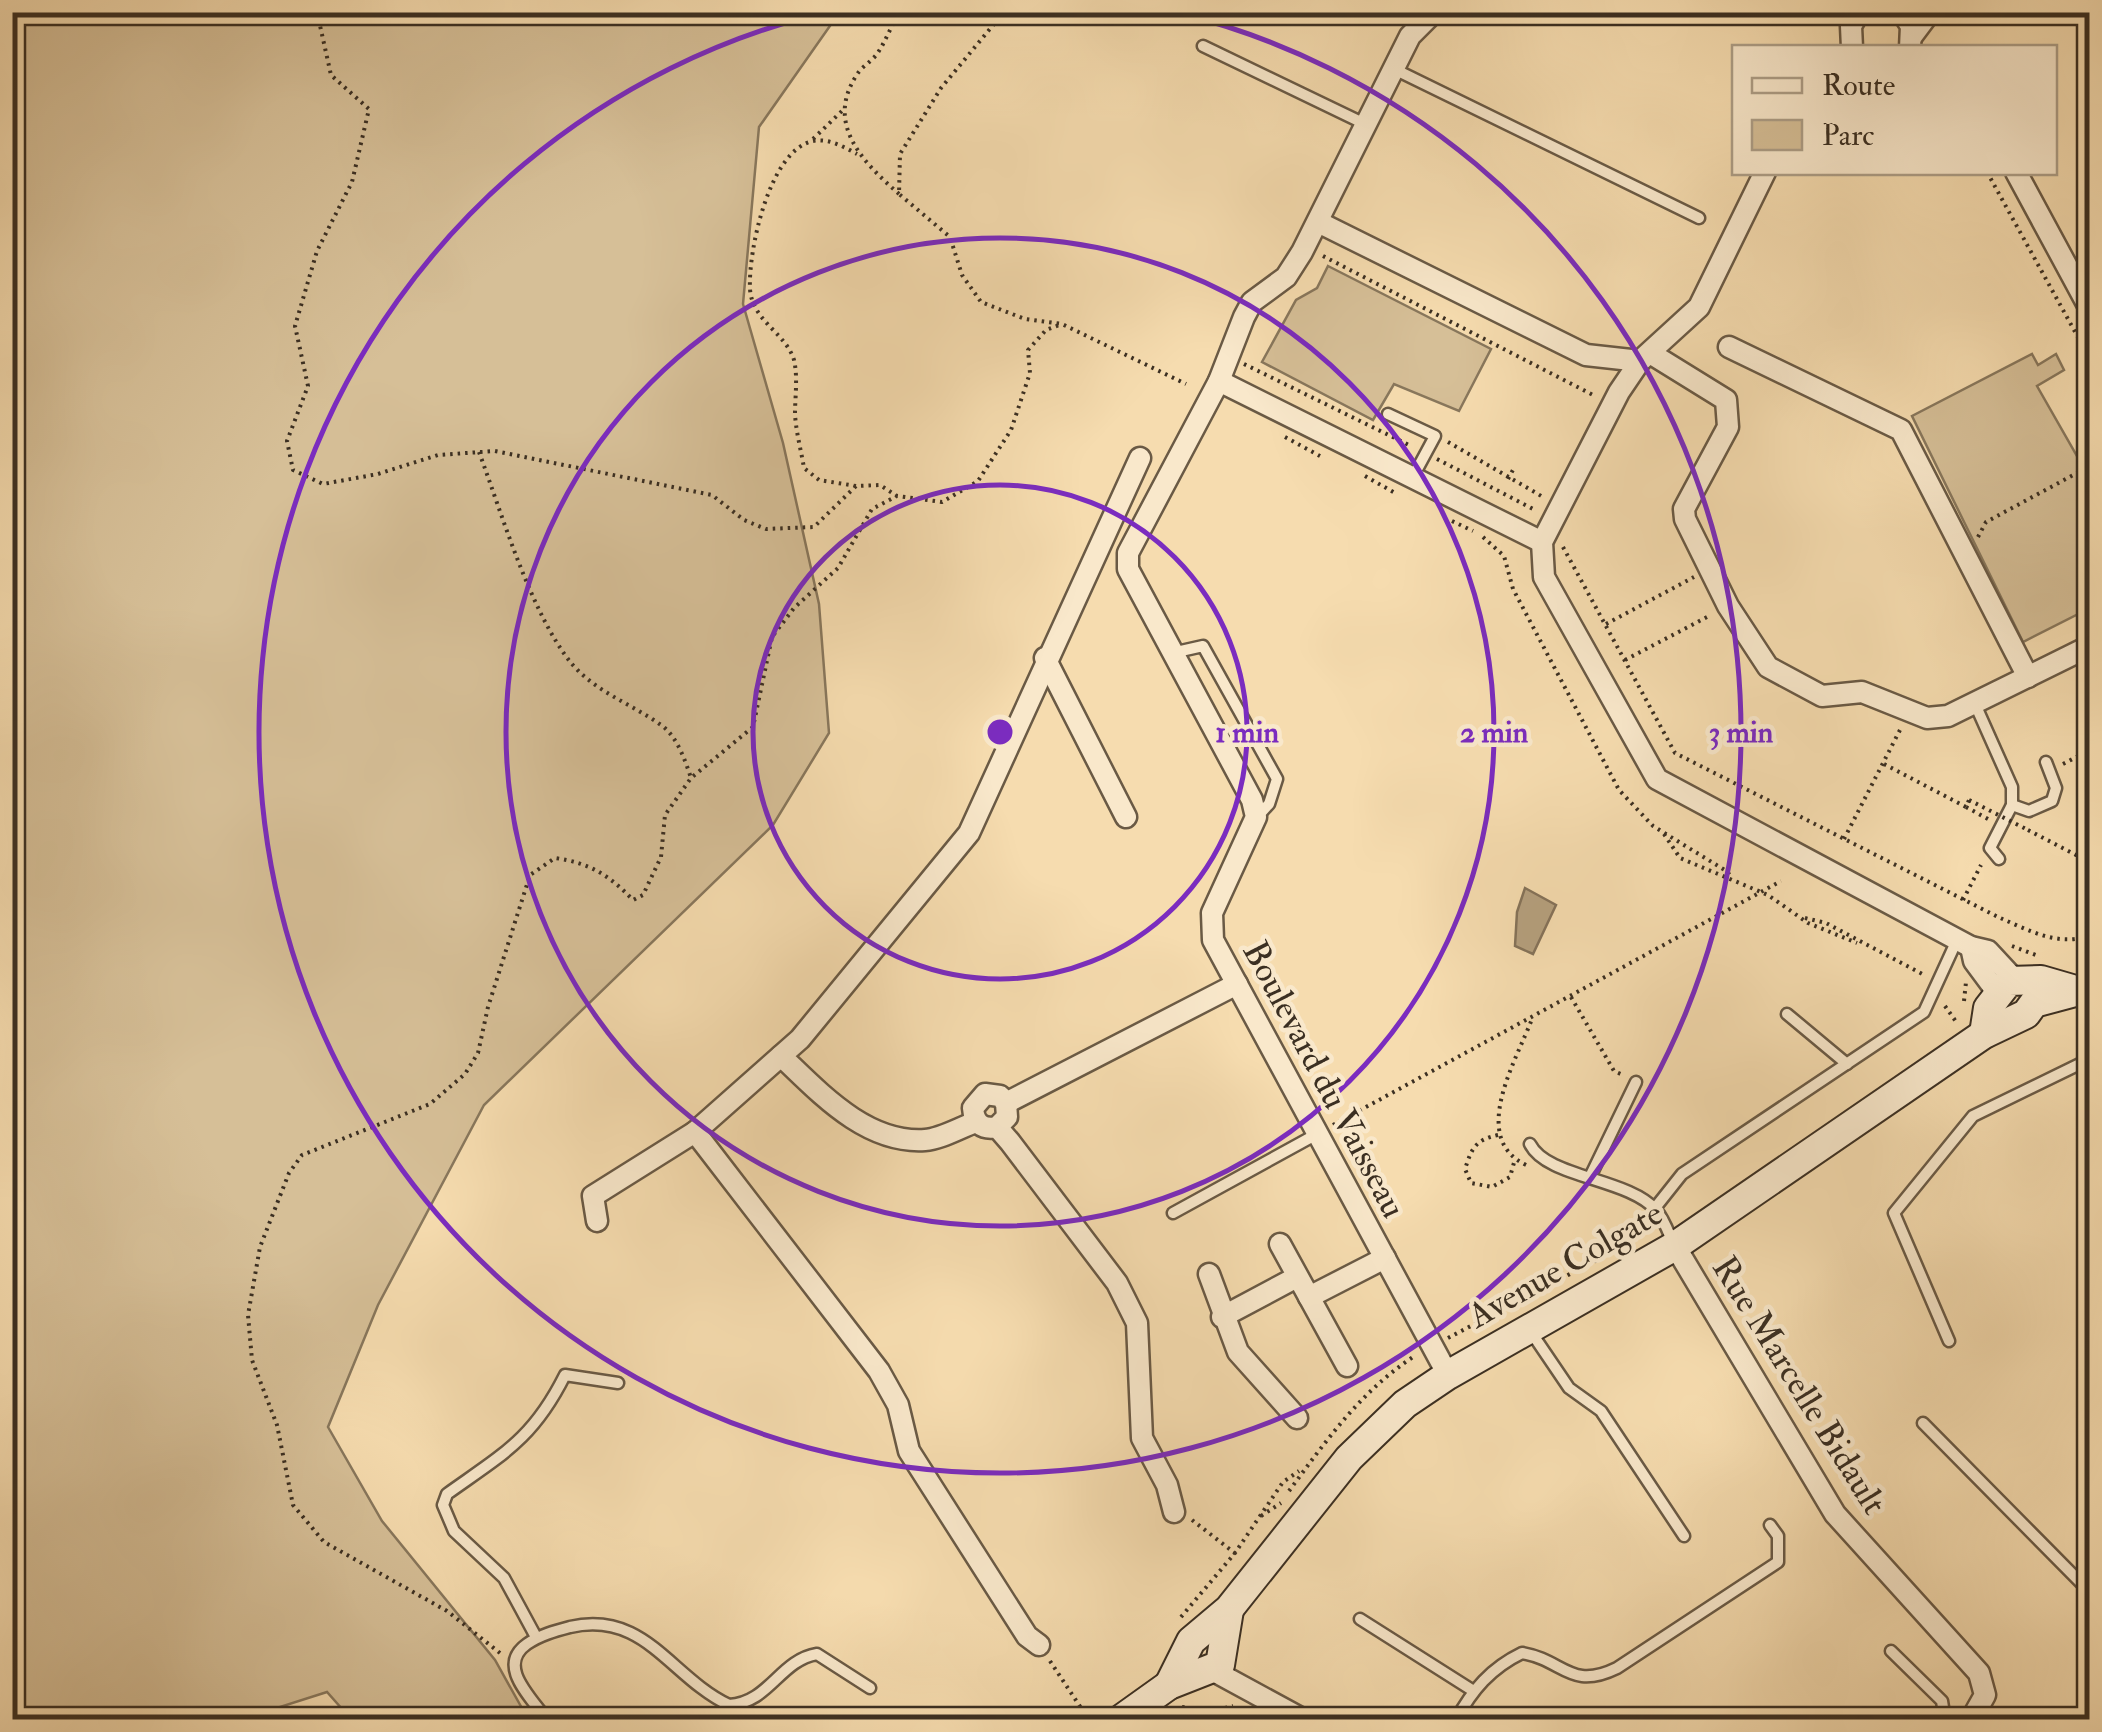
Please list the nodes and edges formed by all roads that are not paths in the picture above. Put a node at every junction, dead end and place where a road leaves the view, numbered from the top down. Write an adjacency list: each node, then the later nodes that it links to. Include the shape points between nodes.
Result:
1 (1434, 12): 9 (street, via 1410,36)
2 (1859, 12): 7 (street)
3 (1902, 12): 6 (street)
4 (1930, 12): 6 (street)
5 (1834, 13): 7 (street)
6 (1913, 43)
7 (1850, 44)
8 (1203, 46): 10 (lane)
9 (1394, 68): 10 (street); 13 (lane)
10 (1366, 125): 14 (street)
11 (1764, 175): 17 (street, via 1698,307)
12 (2018, 175): 15 (street)
13 (1698, 218)
14 (1317, 233): 17 (street, via 1586,356); 18 (street, via 1286,277 1252,302)
15 (2090, 309)
16 (1729, 347): 26 (street, via 1901,430)
17 (1644, 357): 22 (street, via 1612,404); 27 (street, via 1726,400 1728,427 1684,510 1691,538 1768,667 1822,696 1862,692 1926,718)
18 (1219, 380): 21 (street); 24 (street, via 1128,553 1134,584)
19 (1388, 414): 21 (lane, via 1434,436)
20 (1140, 458): 25 (street)
21 (1414, 476): 22 (street)
22 (1542, 542): 33 (street, via 1544,576 1657,779)
23 (2090, 646): 26 (street)
24 (1172, 654): 30 (street); 30 (lane, via 1203,646 1277,779 1270,804)
25 (1045, 658): 31 (street); 38 (street, via 969,833)
26 (2028, 677): 27 (street)
27 (1974, 703): 29 (lane, via 2006,768)
28 (2046, 762): 29 (lane, via 2056,788 2052,801 2029,811)
29 (2012, 806): 32 (lane, via 1990,848)
30 (1256, 817): 34 (street, Boulevard du Vaisseau, via 1212,913 1213,940)
31 (1126, 818)
32 (1999, 859)
33 (1965, 942): 36 (street, via 1974,961); 40 (lane, via 1924,1012)
34 (1237, 984): 42 (street); 45 (street, Boulevard du Vaisseau)
35 (2081, 985): 36 (street, via 2040,980)
36 (2018, 991): 52 (street, Avenue Colgate, via 2004,1026 1973,1033)
37 (1788, 1014): 40 (lane)
38 (781, 1056): 43 (street, via 846,1114 885,1135 926,1140); 44 (street)
39 (2090, 1059): 59 (lane, via 1973,1116 1894,1213)
40 (1847, 1064): 48 (lane, via 1682,1174)
41 (1636, 1082): 47 (lane)
42 (1006, 1102): 43 (street, via 1007,1118); 43 (street, via 991,1093 981,1096 973,1108)
43 (987, 1124): 65 (street, via 1117,1283 1137,1323 1142,1438)
44 (695, 1132): 50 (street, via 593,1196); 71 (street, via 879,1371 898,1404 908,1451)
45 (1317, 1134): 49 (lane); 53 (street, Boulevard du Vaisseau)
46 (1530, 1144): 47 (lane, via 1547,1162)
47 (1591, 1175): 48 (lane)
48 (1655, 1208): 52 (lane)
49 (1173, 1213)
50 (597, 1220)
51 (1280, 1244): 55 (street)
52 (1675, 1246): 58 (street, Avenue Colgate); 83 (street, Rue Marcelle Bidault, via 1835,1514 1979,1673 1985,1695)
53 (1385, 1258): 56 (street); 61 (street, Boulevard du Vaisseau)
54 (1209, 1274): 57 (street)
55 (1297, 1276): 56 (street); 57 (street)
56 (1310, 1297): 60 (street)
57 (1222, 1317): 63 (street, via 1238,1352)
58 (1528, 1328): 61 (street, Avenue Colgate); 67 (lane, via 1569,1388 1602,1411)
59 (1949, 1341)
60 (1347, 1366)
61 (1448, 1375): 72 (street, Avenue Colgate, via 1405,1404 1349,1458)
62 (618, 1383): 70 (lane, via 565,1375 526,1438 447,1494 443,1506 454,1530 504,1578)
63 (1297, 1418)
64 (1922, 1423): 68 (lane)
65 (1174, 1512)
66 (1770, 1525): 75 (lane, via 1778,1536 1778,1562 1617,1668 1596,1678 1575,1677 1522,1653)
67 (1684, 1536)
68 (2090, 1592)
69 (1360, 1619): 75 (lane)
70 (536, 1638): 74 (lane, via 590,1623 622,1626 728,1705 757,1699 801,1656 817,1654); 76 (lane, via 512,1662)
71 (1039, 1645)
72 (1204, 1650): 77 (street, Avenue Colgate, via 1171,1695); 78 (street)
73 (1890, 1651): 82 (lane, via 1942,1701)
74 (870, 1688)
75 (1472, 1690): 79 (lane)
76 (547, 1720)
77 (1120, 1720)
78 (1304, 1720)
79 (1456, 1720)
80 (1693, 1720): 81 (lane, via 1710,1714)
81 (1721, 1720)
82 (1945, 1720)
83 (1971, 1720)

